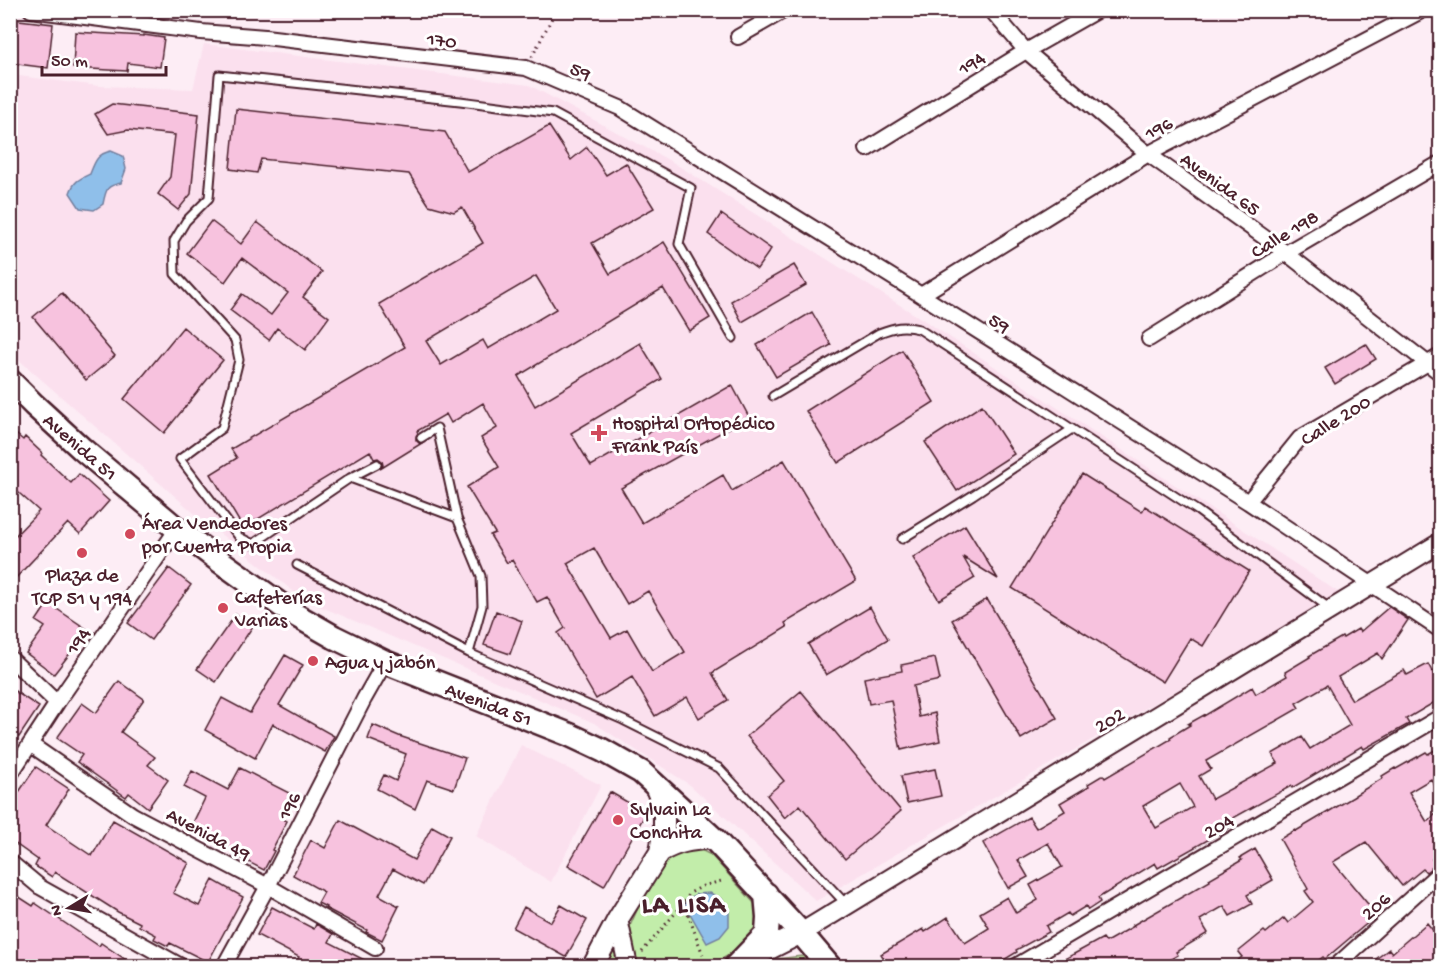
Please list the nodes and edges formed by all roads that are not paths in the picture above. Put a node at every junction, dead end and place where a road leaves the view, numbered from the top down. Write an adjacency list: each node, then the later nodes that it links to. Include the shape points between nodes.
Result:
1 (31, 10): 8 (street, 170)
2 (785, 10): 6 (street)
3 (991, 10): 7 (street, Avenida 65)
4 (1098, 10): 7 (street, 194)
5 (1423, 10): 10 (street, 196)
6 (738, 37)
7 (1026, 51): 9 (street, 194); 10 (street, Avenida 65)
8 (526, 68): 13 (street, 59, via 620,108)
9 (867, 149)
10 (1148, 154): 12 (street, Avenida 65); 13 (street, 196)
11 (1440, 163): 12 (street, Calle 198)
12 (1286, 253): 15 (street, Calle 198); 16 (street, Avenida 65)
13 (921, 295): 24 (street, 59)
14 (733, 338): 23 (lane, via 679,244 691,188 553,113 219,75 209,198 186,221 174,241 175,274 235,340 239,360 222,428 180,459 239,537 253,544)
15 (1149, 339)
16 (1434, 360): 17 (street, Avenida 65); 24 (street, Calle 200, via 1299,438)
17 (1440, 373)
18 (10, 381): 26 (main road, Avenida 51, via 82,449)
19 (773, 396): 20 (lane, via 879,333 909,326)
20 (1072, 429): 27 (lane); 31 (lane, via 1198,511)
21 (421, 438): 25 (lane, via 437,428)
22 (378, 464): 23 (lane)
23 (351, 478): 25 (lane)
24 (1248, 502): 30 (street, 59)
25 (457, 518): 33 (lane, via 482,576 482,606)
26 (177, 529): 35 (main road, Avenida 51, via 292,613); 36 (street, 194)
27 (902, 539)
28 (1440, 543): 30 (street, 202)
29 (297, 565): 33 (lane)
30 (1371, 585): 31 (street, 202); 32 (street, 59)
31 (1331, 609): 47 (street, 202)
32 (1440, 630)
33 (469, 653): 47 (lane, via 623,720 719,768)
34 (10, 658): 36 (street)
35 (385, 662): 40 (main road, Avenida 51, via 602,750 641,772); 45 (street, 196)
36 (57, 704): 38 (street, 194)
37 (1440, 717): 57 (street, 204)
38 (30, 744): 39 (street, 194); 45 (street, Avenida 49, via 133,815)
39 (10, 775)
40 (655, 786): 41 (main road, Avenida 51); 42 (main road, via 663,808)
41 (713, 838): 42 (main road, via 672,844); 46 (main road, Avenida 51)
42 (660, 852): 48 (main road)
43 (10, 862): 52 (street, via 40,887)
44 (1440, 872): 58 (street, 206)
45 (268, 886): 50 (street, Avenida 49); 53 (street, 196)
46 (766, 894): 49 (main road, Avenida 51); 55 (main road, via 767,934)
47 (847, 905): 49 (street, 202)
48 (618, 920): 51 (street); 54 (main road)
49 (801, 933): 55 (main road); 56 (main road, Avenida 51)
50 (375, 948)
51 (633, 962)
52 (181, 966)
53 (224, 966)
54 (593, 966)
55 (735, 966)
56 (829, 966)
57 (1016, 966)
58 (1335, 966)

